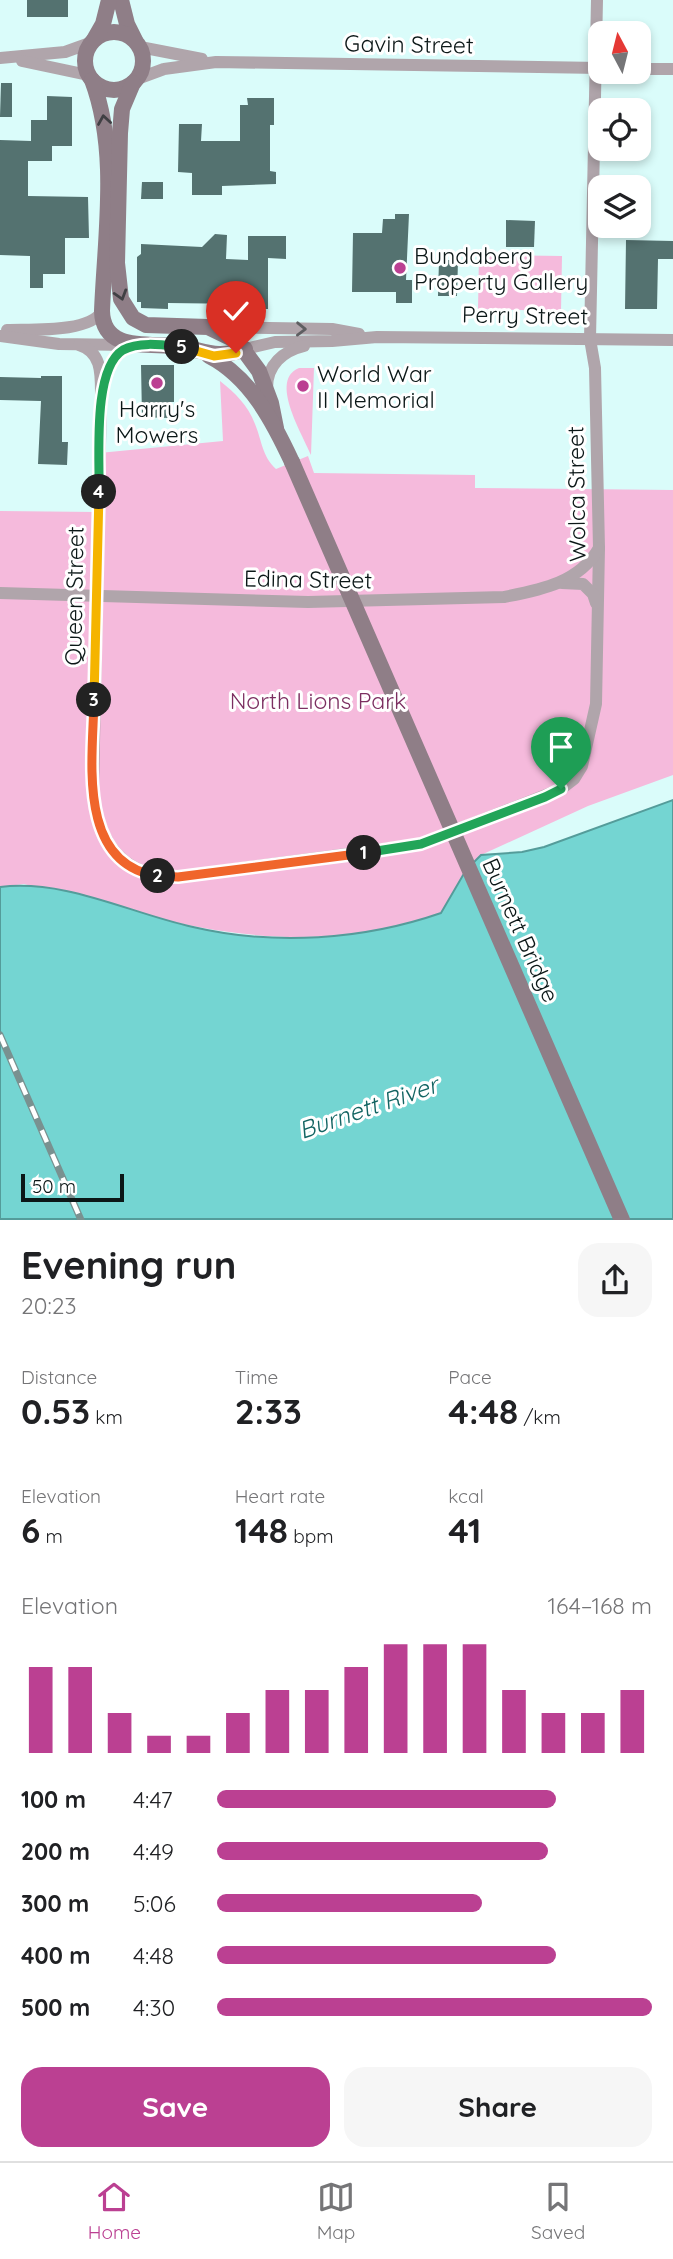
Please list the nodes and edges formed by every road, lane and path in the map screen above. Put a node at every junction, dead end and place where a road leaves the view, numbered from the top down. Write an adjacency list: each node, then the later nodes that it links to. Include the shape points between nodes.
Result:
1 (109, 0): 5 (main road, via 103,24)
2 (121, 0): 6 (main road)
3 (597, 0): 4 (street, Wolca Street)
4 (597, 21)
5 (92, 41): 6 (main road, via 120,32); 7 (street, via 65,52); 12 (main road, via 84,59)
6 (138, 43): 8 (street, Gavin Street); 13 (main road, via 144,63)
7 (1, 58): 12 (street)
8 (216, 62): 9 (street, Gavin Street); 13 (street, Gavin Street, via 164,69)
9 (588, 68)
10 (651, 69): 11 (street)
11 (673, 69)
12 (90, 78): 13 (main road, via 117,90); 15 (main road, one-way to 12, via 107,139 102,106)
13 (135, 81): 16 (main road, one-way to 16, via 122,109 117,282 129,313)
14 (598, 84): 20 (street, Wolca Street)
15 (102, 311): 18 (street, Perry Street, via 95,320 74,326); 24 (main road, via 111,334)
16 (153, 326): 17 (main road, Perry Street); 24 (main road, via 146,329)
17 (208, 327): 19 (street, Perry Street, one-way to 19, via 332,330); 25 (main road, Burnett Bridge, via 231,336)
18 (0, 333): 23 (street, Perry Street)
19 (377, 337): 20 (street, Perry Street); 22 (street, Perry Street)
20 (590, 339): 21 (street, Perry Street); 30 (street, Wolca Street, via 595,368)
21 (673, 340)
22 (332, 341): 25 (street, Perry Street, via 275,342); 27 (street, via 281,356 268,377)
23 (79, 345): 24 (street, Perry Street); 28 (street, Queen Street, via 91,350 97,360)
24 (143, 345): 26 (main road, Perry Street, via 185,348); 28 (street, Queen Street, via 116,356)
25 (245, 349): 26 (main road, Perry Street); 27 (main road, Burnett Bridge)
26 (207, 355): 29 (main road, Burnett Bridge, via 245,383)
27 (267, 391): 29 (main road, Burnett Bridge)
28 (101, 395): 33 (street, Queen Street)
29 (276, 428): 36 (main road, Burnett Bridge, bridge)
30 (599, 548): 31 (street, Edina Street, via 584,568); 34 (street, Wolca Street)
31 (555, 585): 33 (street, Edina Street, via 477,599 308,602); 34 (street, via 583,584 593,594)
32 (0, 593): 33 (street, Edina Street)
33 (97, 595): 35 (street, Queen Street, via 93,793 103,835 122,859 148,875 178,877)
34 (597, 615): 35 (street, Wolca Street, via 593,726 574,779 545,797 421,844)
35 (383, 851)
36 (622, 1220)

